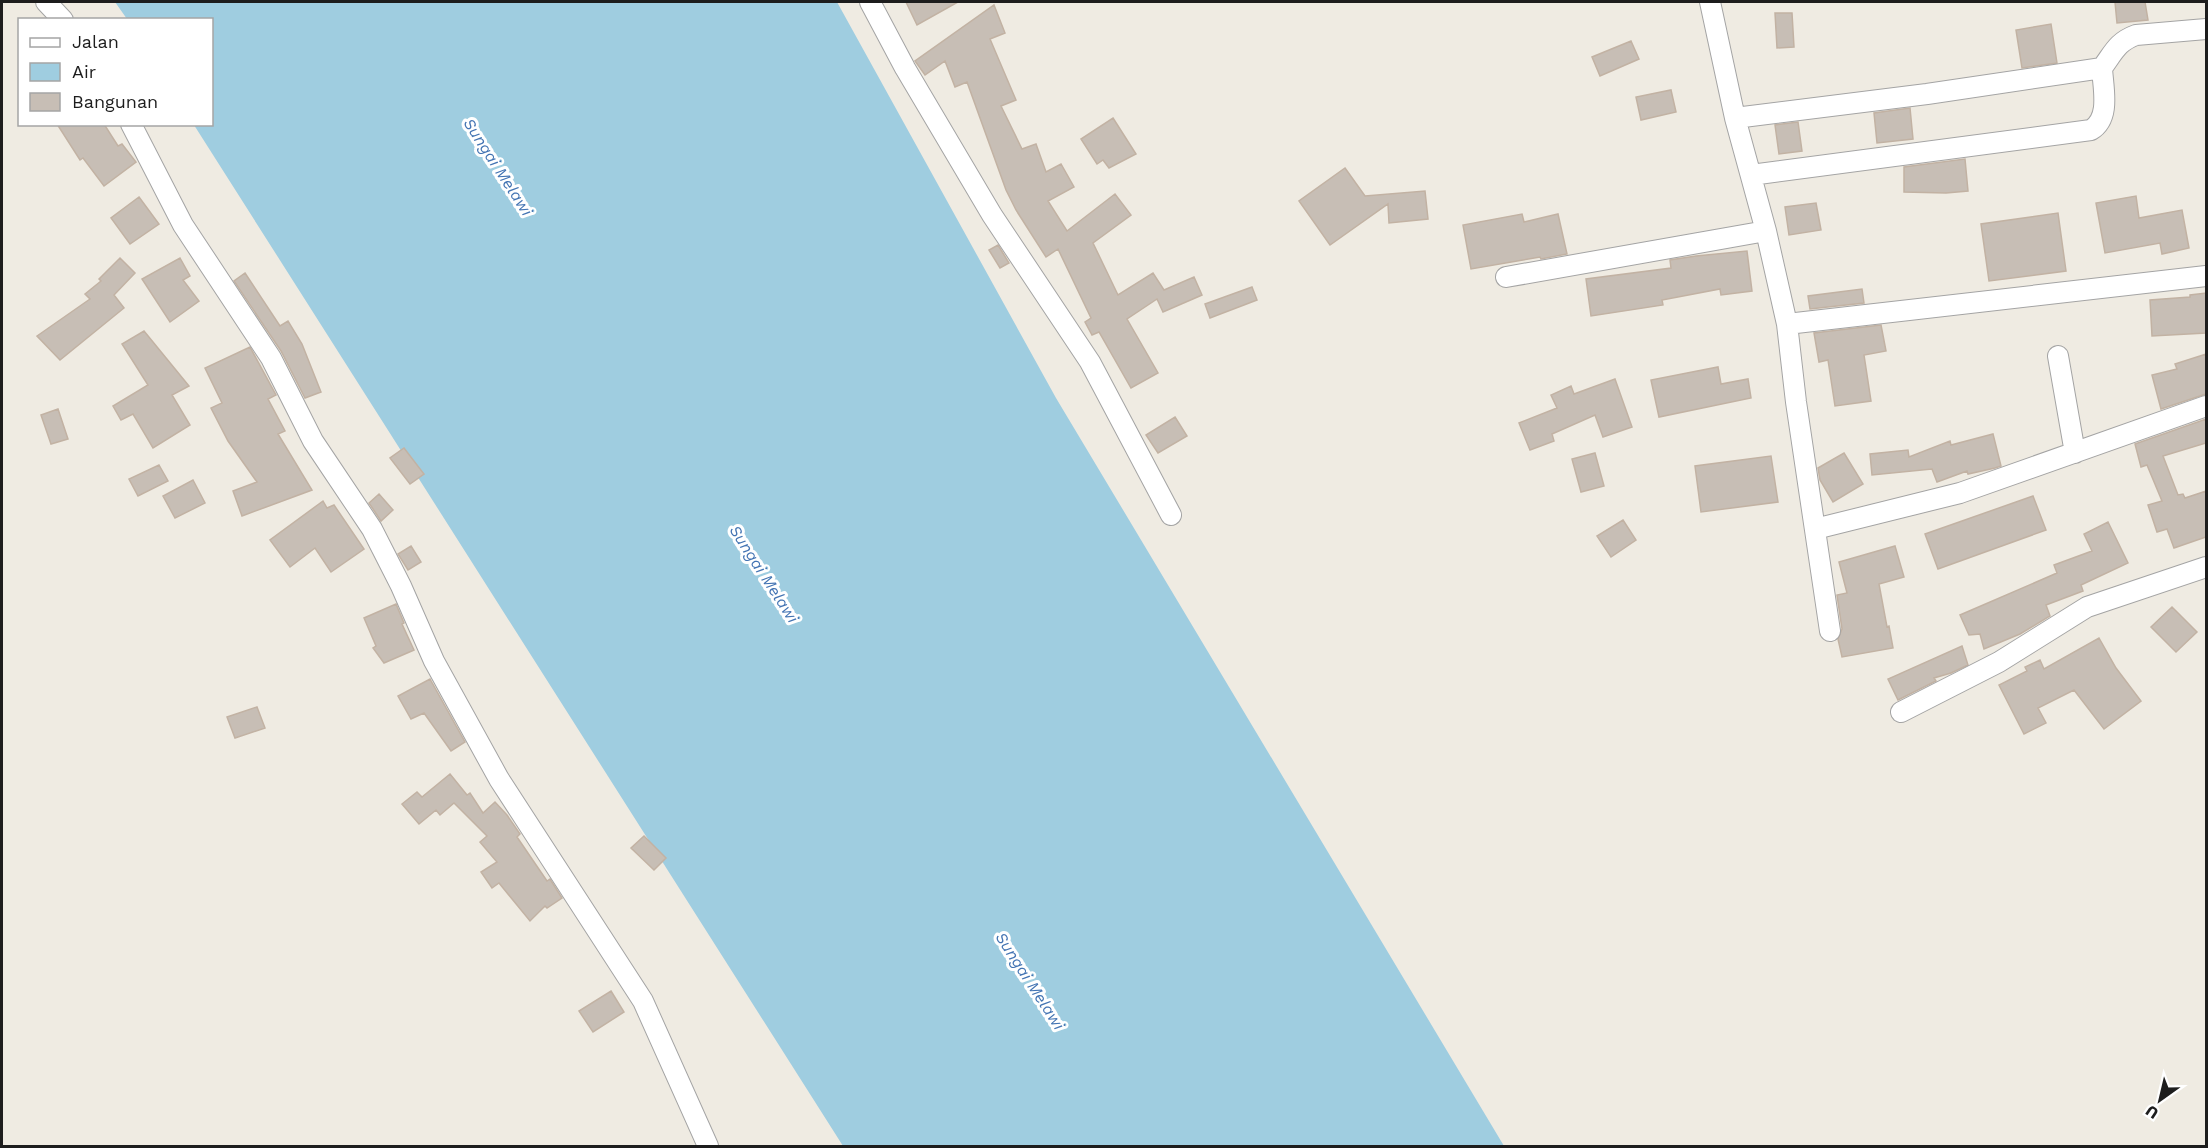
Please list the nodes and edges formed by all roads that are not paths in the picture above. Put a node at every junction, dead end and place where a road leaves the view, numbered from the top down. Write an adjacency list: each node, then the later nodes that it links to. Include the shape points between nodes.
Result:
1 (46, 2): 4 (street)
2 (870, 2): 17 (street, via 992,215 1090,362)
3 (1710, 2): 7 (street)
4 (61, 18)
5 (2206, 29): 6 (street, via 2136,35 2121,41)
6 (2102, 68): 7 (street); 9 (street, via 2104,112 2091,130)
7 (1735, 118): 9 (street)
8 (132, 126): 22 (street, via 183,225 271,358 313,441 372,529 434,661 499,779 643,1001)
9 (1751, 175): 10 (street)
10 (1766, 231): 12 (street); 13 (street)
11 (2206, 276): 13 (street)
12 (1506, 277)
13 (1787, 324): 18 (street)
14 (2058, 356): 16 (street)
15 (2206, 406): 16 (street)
16 (2075, 453): 18 (street, via 1960,493)
17 (1171, 515)
18 (1815, 529): 20 (street)
19 (2206, 567): 21 (street, via 2087,607 1999,662)
20 (1830, 631)
21 (1901, 712)
22 (708, 1146)

